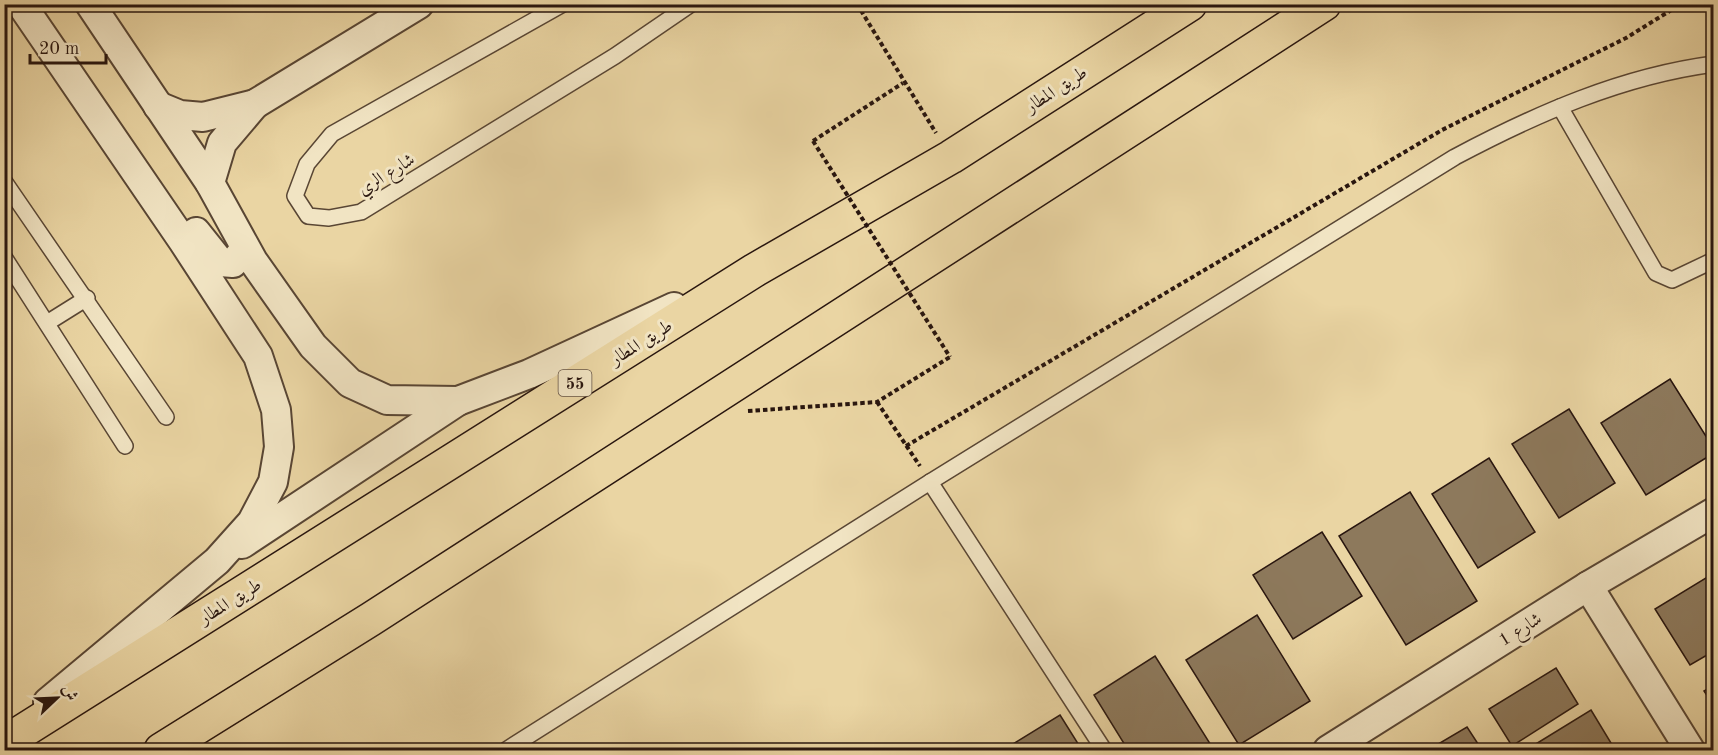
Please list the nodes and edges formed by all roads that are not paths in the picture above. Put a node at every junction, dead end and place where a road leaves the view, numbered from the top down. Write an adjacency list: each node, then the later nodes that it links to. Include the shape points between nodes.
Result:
1 (21, 4): 16 (street)
2 (90, 4): 14 (street)
3 (419, 4): 13 (street)
4 (563, 4): 5 (lane, شارع الري, via 332,134 307,164 295,196 308,216 328,218 361,212 615,56)
5 (691, 4)
6 (1177, 4): 10 (highway)
7 (1190, 4): 10 (highway, طريق المطار / 55)
8 (1324, 4): 11 (highway)
9 (1343, 4): 11 (highway)
10 (1150, 28): 22 (highway, طريق المطار / 55, via 951,157)
11 (1283, 31): 34 (highway)
12 (1713, 64): 15 (lane, via 1639,80)
13 (255, 104): 14 (street, via 203,117 180,115); 18 (street, via 222,143)
14 (159, 106): 18 (street)
15 (1560, 106): 21 (lane, via 1656,273 1672,280); 28 (lane, via 1404,186)
16 (133, 170): 19 (street, via 180,212 220,262 233,262); 30 (street, via 258,356 276,410 279,447 273,482 252,522)
17 (4, 181): 23 (lane)
18 (210, 183): 19 (street)
19 (245, 249): 25 (street, via 313,346 350,383 387,400)
20 (4, 257): 24 (lane)
21 (1713, 260)
22 (755, 270): 25 (street, via 530,374); 33 (highway, طريق المطار / 55)
23 (87, 298): 24 (lane); 26 (lane)
24 (46, 323): 27 (lane)
25 (459, 401): 30 (street)
26 (166, 417)
27 (125, 446)
28 (930, 482): 35 (lane); 36 (lane)
29 (1713, 512): 31 (street, شارع 1)
30 (217, 561): 32 (street)
31 (1588, 586): 37 (street, شارع 1); 38 (street)
32 (4, 738)
33 (4, 743)
34 (161, 750)
35 (506, 750)
36 (1104, 750)
37 (1328, 750)
38 (1690, 750)

